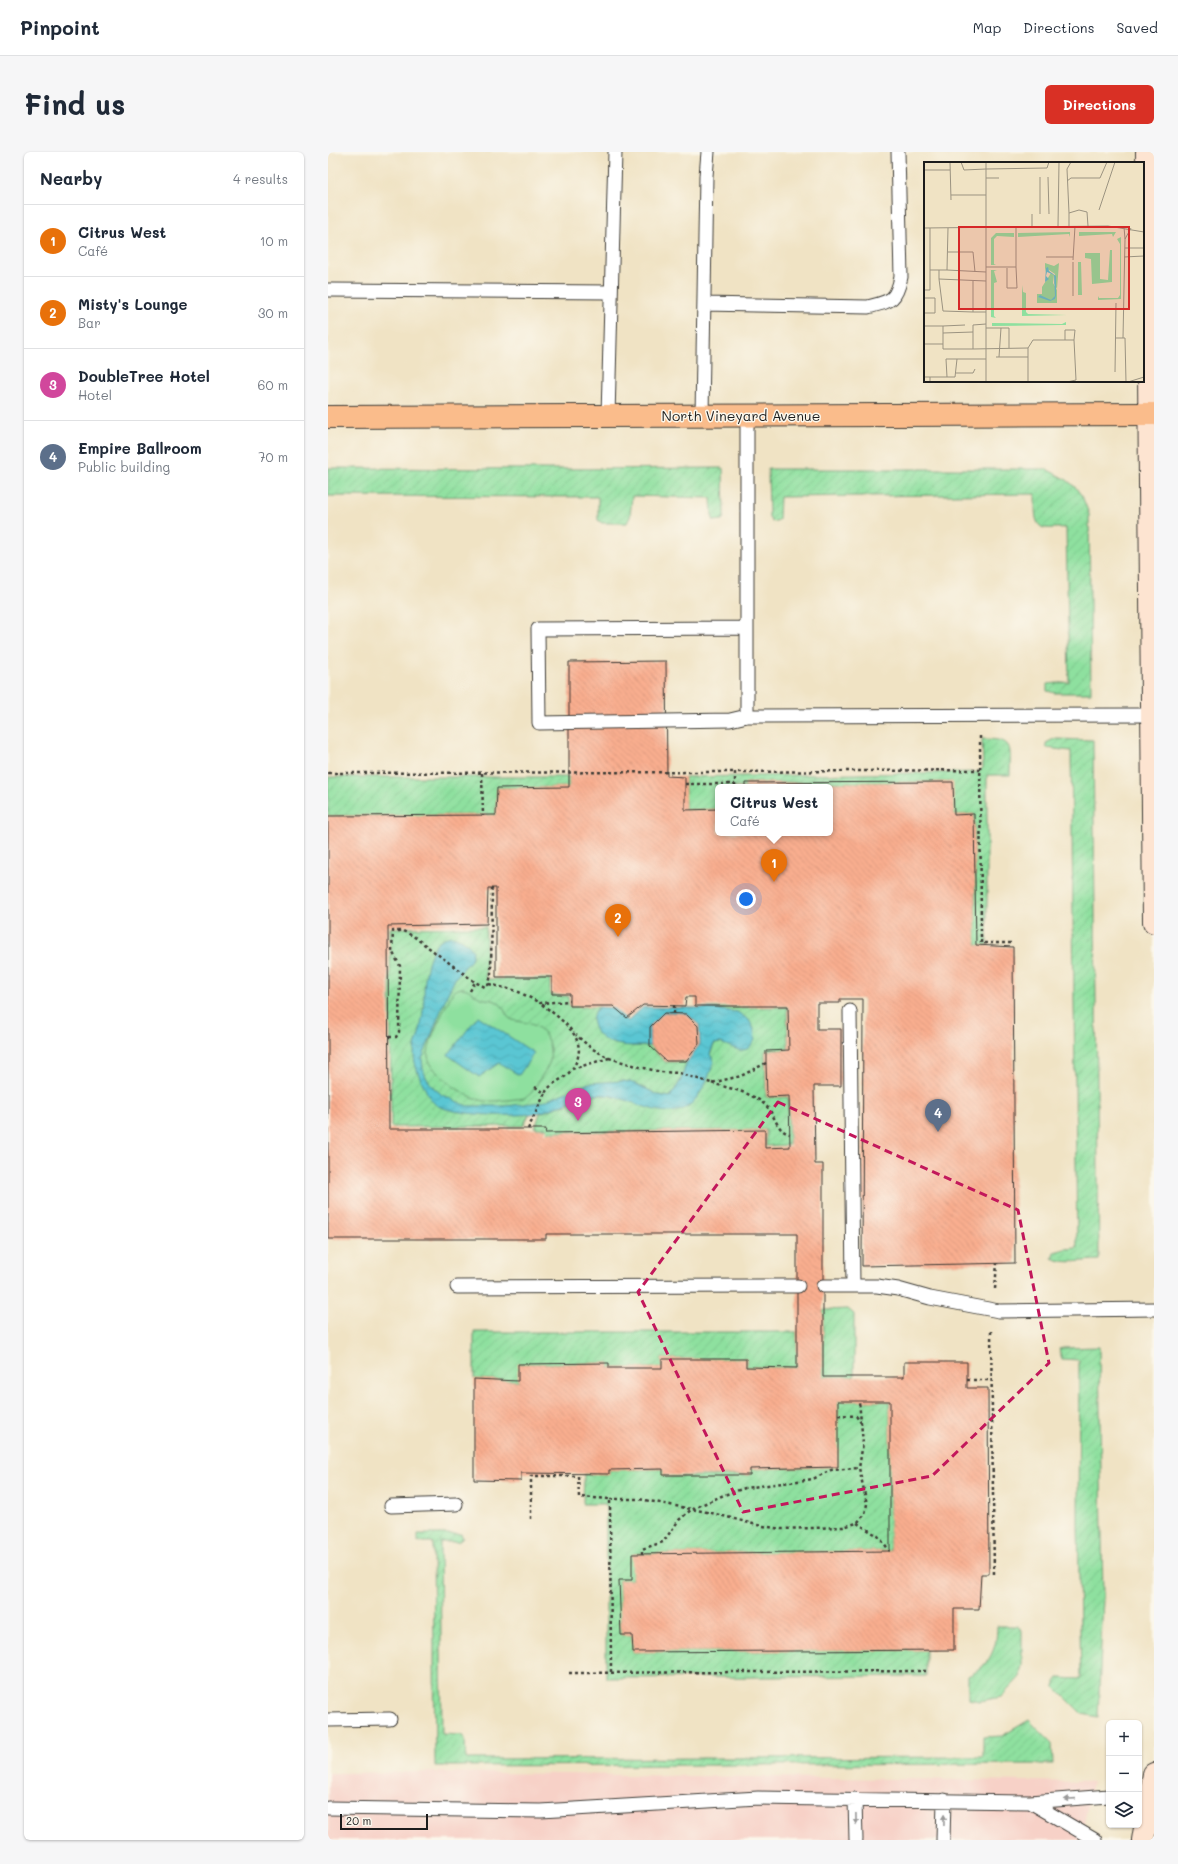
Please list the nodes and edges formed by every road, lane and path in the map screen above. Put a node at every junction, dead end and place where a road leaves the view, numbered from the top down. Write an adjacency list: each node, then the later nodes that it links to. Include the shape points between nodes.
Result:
1 (615, 152): 6 (lane)
2 (708, 152): 7 (lane)
3 (898, 152): 7 (lane, via 901,276 898,292 888,302 868,307)
4 (1147, 152): 8 (street)
5 (328, 290): 6 (lane)
6 (611, 292): 9 (lane)
7 (704, 304): 10 (lane)
8 (1151, 414): 11 (main road, North Vineyard Avenue); 15 (street)
9 (608, 416): 10 (main road, North Vineyard Avenue); 12 (main road, North Vineyard Avenue)
10 (702, 416): 11 (main road, North Vineyard Avenue)
11 (747, 416): 13 (lane)
12 (328, 417)
13 (746, 628): 16 (lane); 16 (lane, via 538,629 539,723 730,720)
14 (979, 715): 15 (lane); 16 (lane); 17 (path)
15 (1151, 715): 25 (street)
16 (747, 716)
17 (980, 770): 18 (path); 28 (path, via 981,942)
18 (735, 772): 20 (path); 22 (path)
19 (328, 773): 20 (path)
20 (482, 773): 24 (path)
21 (685, 784): 23 (path)
22 (735, 784)
23 (715, 785)
24 (483, 816)
25 (1154, 873): 27 (street)
26 (492, 888): 30 (path)
27 (1154, 922)
28 (1012, 943)
29 (475, 982): 30 (path, via 485,987); 31 (path); 38 (path, via 403,931 392,931 392,952 400,966 399,1032 396,1037)
30 (489, 984): 33 (path, via 517,991)
31 (470, 991)
32 (570, 1001): 33 (path)
33 (540, 1003): 37 (path)
34 (674, 1005): 36 (path)
35 (850, 1011): 50 (lane)
36 (674, 1013)
37 (574, 1033): 39 (path, via 591,1048); 41 (path, via 580,1046)
38 (389, 1037)
39 (609, 1058): 41 (path); 42 (path, via 647,1069 679,1073)
40 (766, 1063): 42 (path, via 741,1076)
41 (572, 1070): 44 (path, via 549,1086)
42 (711, 1083): 46 (path, via 750,1096 765,1104 778,1126 784,1133)
43 (535, 1086): 44 (path)
44 (545, 1093): 45 (path)
45 (528, 1129)
46 (790, 1134)
47 (997, 1263): 53 (path)
48 (798, 1286): 51 (lane)
49 (823, 1286): 50 (lane)
50 (853, 1286): 53 (lane, via 898,1288 930,1298)
51 (457, 1287)
52 (1154, 1308): 53 (lane)
53 (992, 1310): 55 (path)
54 (967, 1380): 55 (path)
55 (991, 1380): 68 (path)
56 (860, 1401): 58 (path)
57 (838, 1415): 58 (path, via 856,1416)
58 (862, 1424): 59 (path)
59 (860, 1468): 63 (path, via 831,1470 813,1479 745,1488); 65 (path, via 867,1504 865,1514)
60 (610, 1499): 63 (path, via 639,1499); 64 (path, via 579,1497 578,1476 531,1476); 71 (path)
61 (456, 1504): 62 (lane)
62 (391, 1506)
63 (692, 1509): 65 (path, via 781,1529 843,1527); 67 (path, via 679,1520 663,1542 642,1548)
64 (531, 1519)
65 (857, 1523): 66 (path, via 878,1536)
66 (890, 1551)
67 (642, 1554)
68 (994, 1575)
69 (926, 1671): 71 (path)
70 (570, 1673): 71 (path)
71 (611, 1673)
72 (390, 1719): 73 (lane)
73 (328, 1720)
74 (1148, 1787): 83 (street)
75 (1106, 1796): 78 (lane, one-way to 78)
76 (855, 1799): 77 (lane); 79 (lane, via 758,1798 541,1811); 80 (lane, one-way to 80)
77 (944, 1800): 78 (lane); 81 (lane, one-way to 77)
78 (1030, 1802): 82 (lane)
79 (328, 1808)
80 (856, 1840)
81 (943, 1840)
82 (1095, 1840)
83 (1143, 1840)

